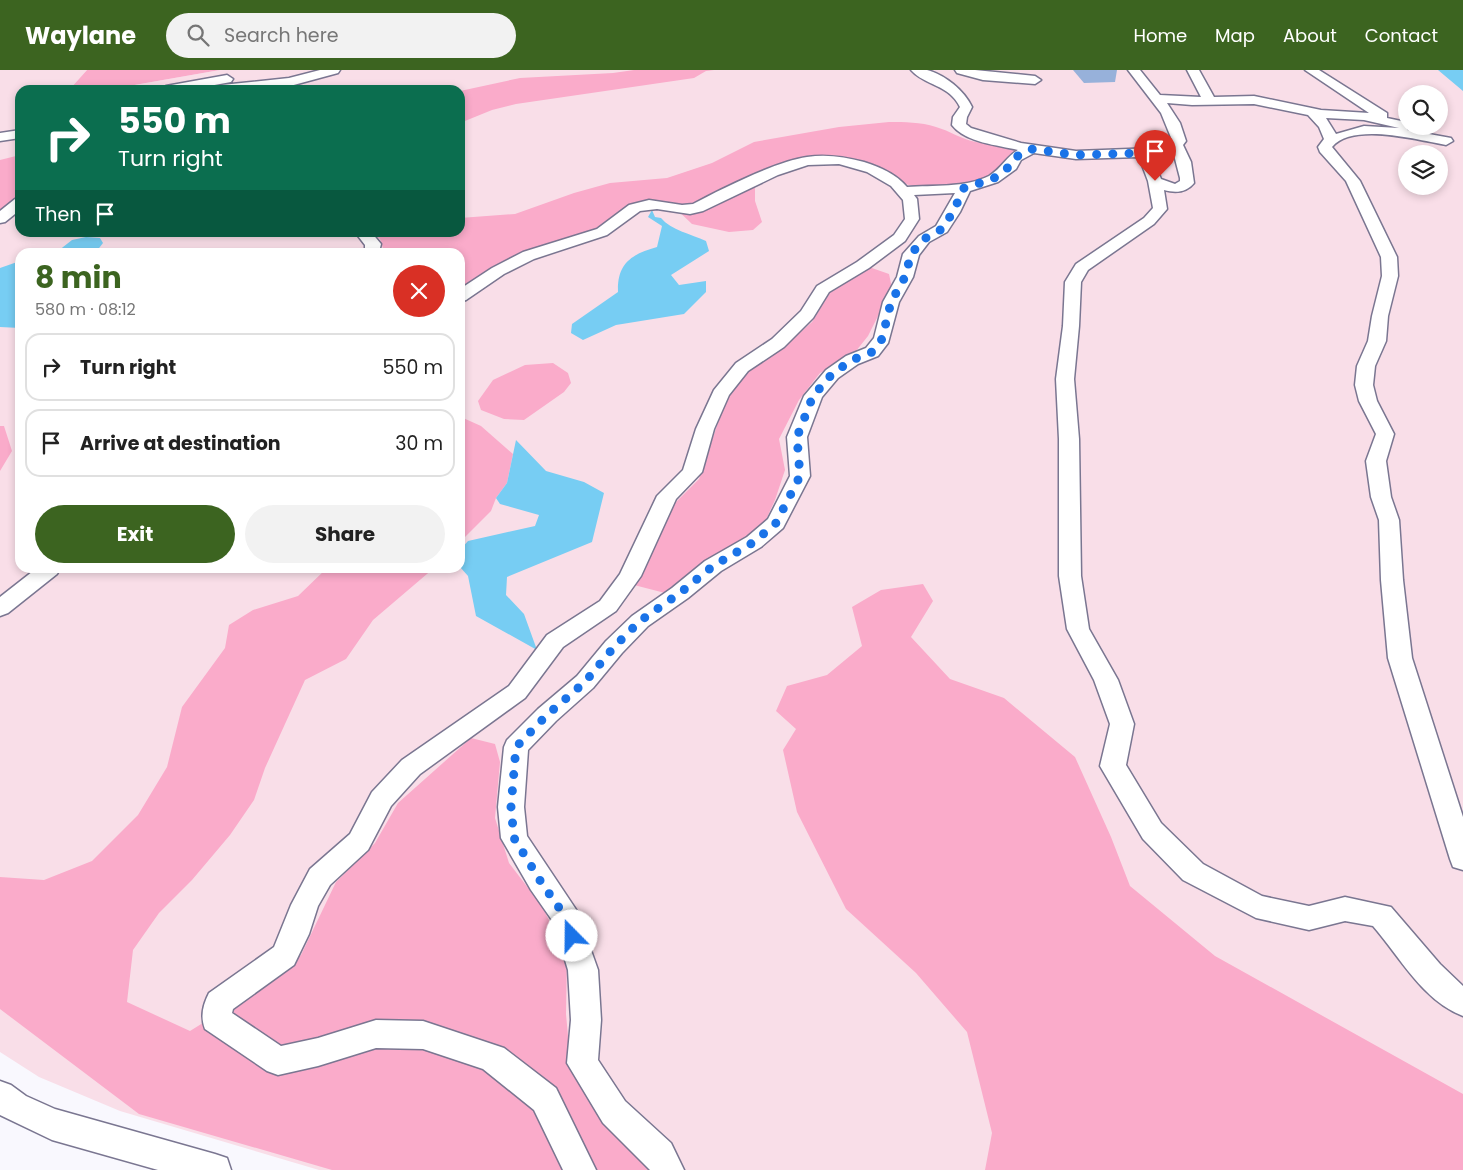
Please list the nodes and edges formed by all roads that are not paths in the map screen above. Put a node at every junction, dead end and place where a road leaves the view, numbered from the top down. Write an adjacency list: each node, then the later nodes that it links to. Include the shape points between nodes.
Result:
1 (334, 70): 10 (street, via 290,82)
2 (917, 70): 23 (street, via 963,98 966,107 959,124 966,131)
3 (960, 70): 8 (street, via 983,76)
4 (1134, 70): 11 (street)
5 (1193, 70): 12 (street)
6 (1311, 70): 14 (street)
7 (263, 72): 9 (street)
8 (1035, 80)
9 (193, 85)
10 (261, 85)
11 (1155, 98): 12 (street); 22 (street, via 1178,131 1179,141)
12 (1210, 101): 13 (street, via 1254,100)
13 (1312, 112): 14 (street); 21 (street, via 1326,125)
14 (1389, 121): 15 (street)
15 (1398, 124)
16 (15, 135): 20 (street)
17 (1398, 135): 19 (street, via 1450,143)
18 (1398, 135): 21 (street, via 1352,132)
19 (1429, 135)
20 (0, 137)
21 (1331, 141): 35 (street, via 1325,147 1326,152 1353,180 1389,257 1390,276 1364,385 1368,401 1385,434 1376,461 1381,497 1389,520 1400,658)
22 (1175, 144): 24 (street); 26 (street, via 1180,150 1187,183 1182,188)
23 (1031, 149): 24 (street, via 1076,155); 25 (street, via 1016,157 993,179)
24 (1144, 153): 26 (street)
25 (964, 188): 27 (street); 40 (street, via 942,229 924,239 911,254 905,277 891,302 882,339 872,352 852,360 832,374 813,396 797,437 800,476 776,523 754,542 713,566 640,621 585,682 516,747 511,807 514,838 567,919 583,970 586,1020 582,1063 614,1112 659,1154)
26 (1157, 190): 36 (street, via 1160,209 1149,221 1082,267 1073,282 1065,378 1070,576 1078,629 1106,680 1122,724 1113,766 1152,831 1193,872 1256,906 1309,918 1345,909 1381,915 1430,974 1451,996)
27 (905, 191): 32 (street, via 872,169 839,160 808,161 773,172 698,210 684,211 666,205 637,206 604,231 512,262); 39 (street, via 910,199 912,219 900,238 823,289 807,314 778,343 742,367 720,394 705,428 692,472 667,496 630,576 608,606 555,641 517,692 411,767 381,799 359,842 320,877 284,956 219,1002 216,1019 278,1061 376,1034 423,1035 492,1058 545,1099)
28 (15, 206): 29 (street)
29 (0, 219)
30 (367, 237): 31 (street, via 374,244)
31 (373, 248)
32 (465, 294)
33 (44, 573): 34 (street)
34 (0, 608)
35 (1463, 859)
36 (1463, 1003)
37 (0, 1096): 38 (street, via 52,1124)
38 (215, 1170)
39 (580, 1170)
40 (668, 1170)

